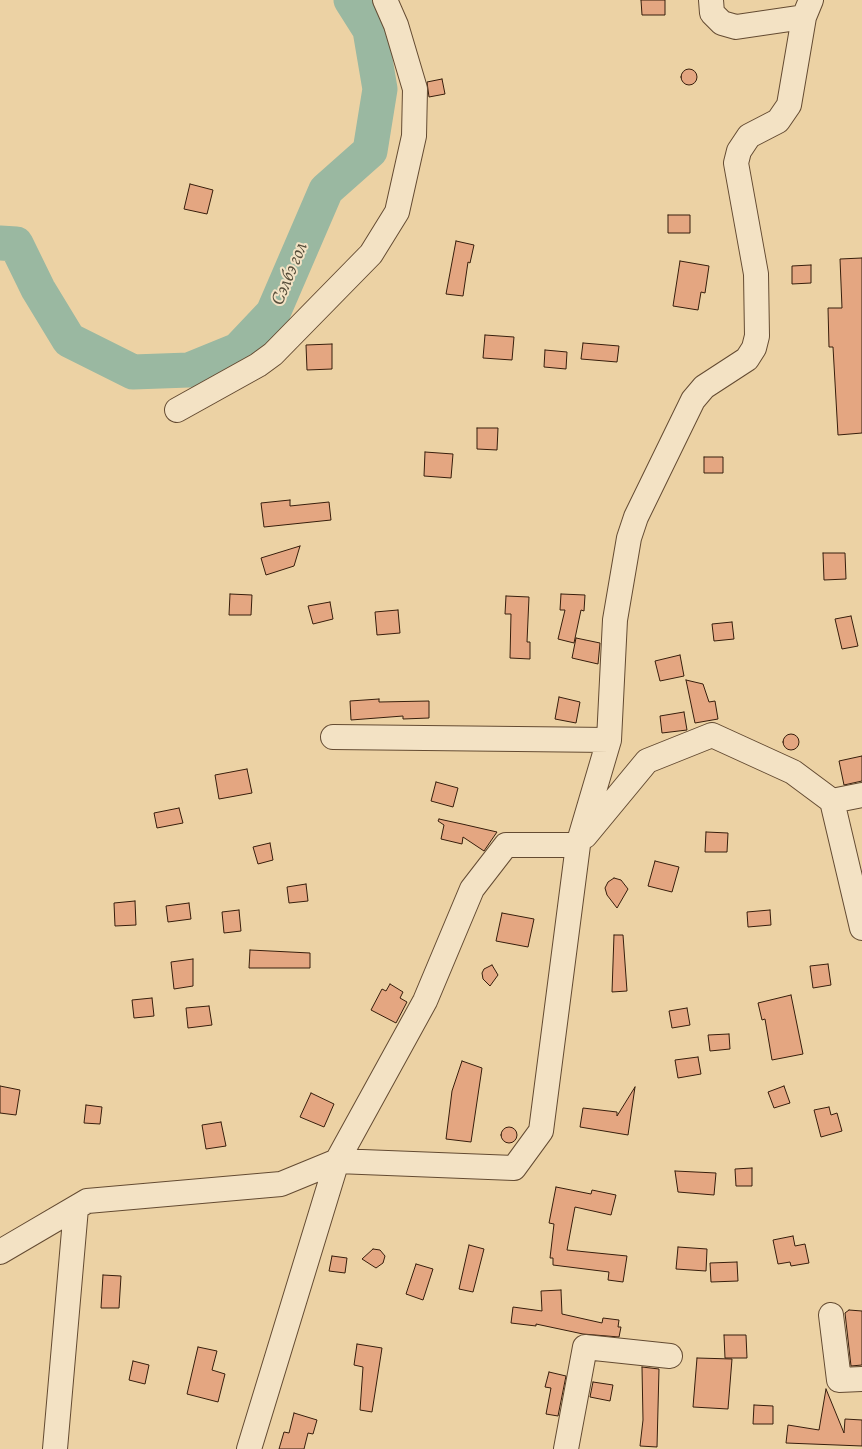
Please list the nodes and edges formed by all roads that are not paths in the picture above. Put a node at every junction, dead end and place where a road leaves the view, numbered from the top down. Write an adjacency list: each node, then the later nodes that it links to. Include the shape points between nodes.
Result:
1 (385, 0): 4 (street, via 415,89 414,136 397,212 371,254 273,354)
2 (711, 0): 3 (street, via 712,13 722,23 736,26)
3 (808, 9): 6 (street, via 789,105 778,121 749,136 739,151 736,163 756,274 757,336 754,348 746,359 704,387 693,400 636,517 629,538 616,620)
4 (177, 410)
5 (332, 737): 6 (street)
6 (609, 740): 9 (street)
7 (862, 795): 8 (street)
8 (832, 802): 9 (street, via 793,772 712,735 647,761); 10 (street)
9 (578, 845): 11 (street, via 506,845 472,889 426,1002); 11 (street, via 541,1131 514,1168)
10 (862, 928)
11 (337, 1161): 12 (street, via 281,1184 87,1201); 18 (street)
12 (76, 1208): 13 (street); 17 (street)
13 (0, 1252)
14 (831, 1315): 16 (street, via 839,1380)
15 (670, 1356): 19 (street, via 585,1347)
16 (862, 1378)
17 (55, 1449)
18 (250, 1449)
19 (566, 1449)

